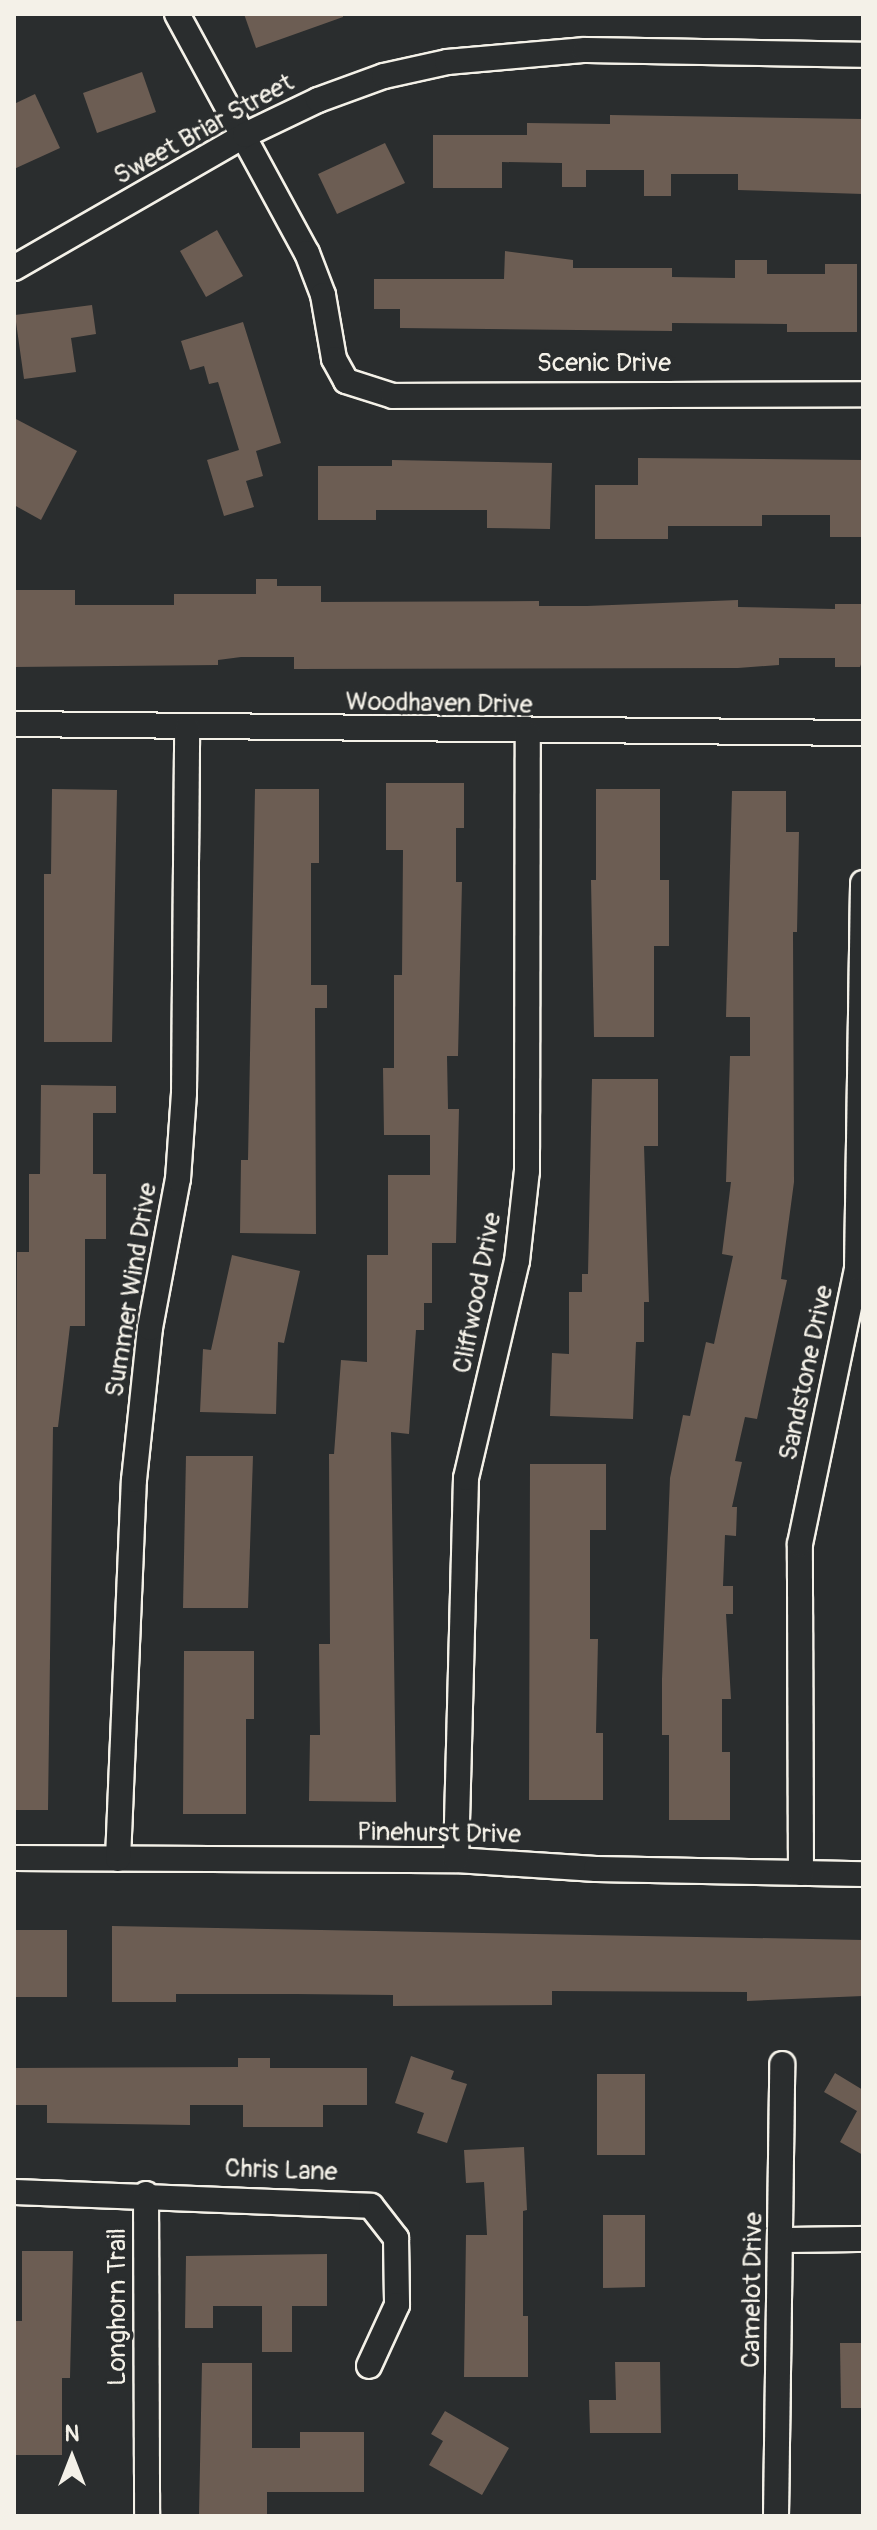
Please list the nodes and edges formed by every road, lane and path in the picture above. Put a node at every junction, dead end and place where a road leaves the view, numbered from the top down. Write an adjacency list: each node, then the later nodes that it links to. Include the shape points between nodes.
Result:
1 (177, 14): 3 (street)
2 (863, 55): 3 (street, Sweet Briar Street, via 585,50 447,62 331,95)
3 (245, 135): 4 (street, Sweet Briar Street); 5 (street, Scenic Drive, via 307,253 323,295 334,359 346,381 393,396)
4 (14, 268)
5 (863, 394)
6 (14, 724): 7 (street, Woodhaven Drive)
7 (187, 729): 9 (street, Woodhaven Drive); 12 (street, Summer Wind Drive, via 184,1093 178,1179 150,1328 134,1480)
8 (863, 733): 9 (street, Woodhaven Drive)
9 (528, 734): 13 (street, Cliffwood Drive, via 527,1171 517,1261 466,1478)
10 (863, 883): 14 (street, Sandstone Drive, via 857,1268 800,1544)
11 (14, 1858): 12 (street, Pinehurst Drive)
12 (118, 1859): 13 (street, Pinehurst Drive)
13 (456, 1860): 14 (street, Pinehurst Drive)
14 (801, 1873): 15 (street, Pinehurst Drive)
15 (863, 1874)
16 (782, 2064): 20 (street, Camelot Drive)
17 (14, 2192): 18 (street, Chris Lane)
18 (146, 2194): 21 (street, Chris Lane, via 371,2206 396,2238 397,2305); 22 (street, Longhorn Trail)
19 (863, 2239): 20 (street)
20 (782, 2240): 23 (street, Camelot Drive)
21 (369, 2366)
22 (147, 2516)
23 (776, 2516)

